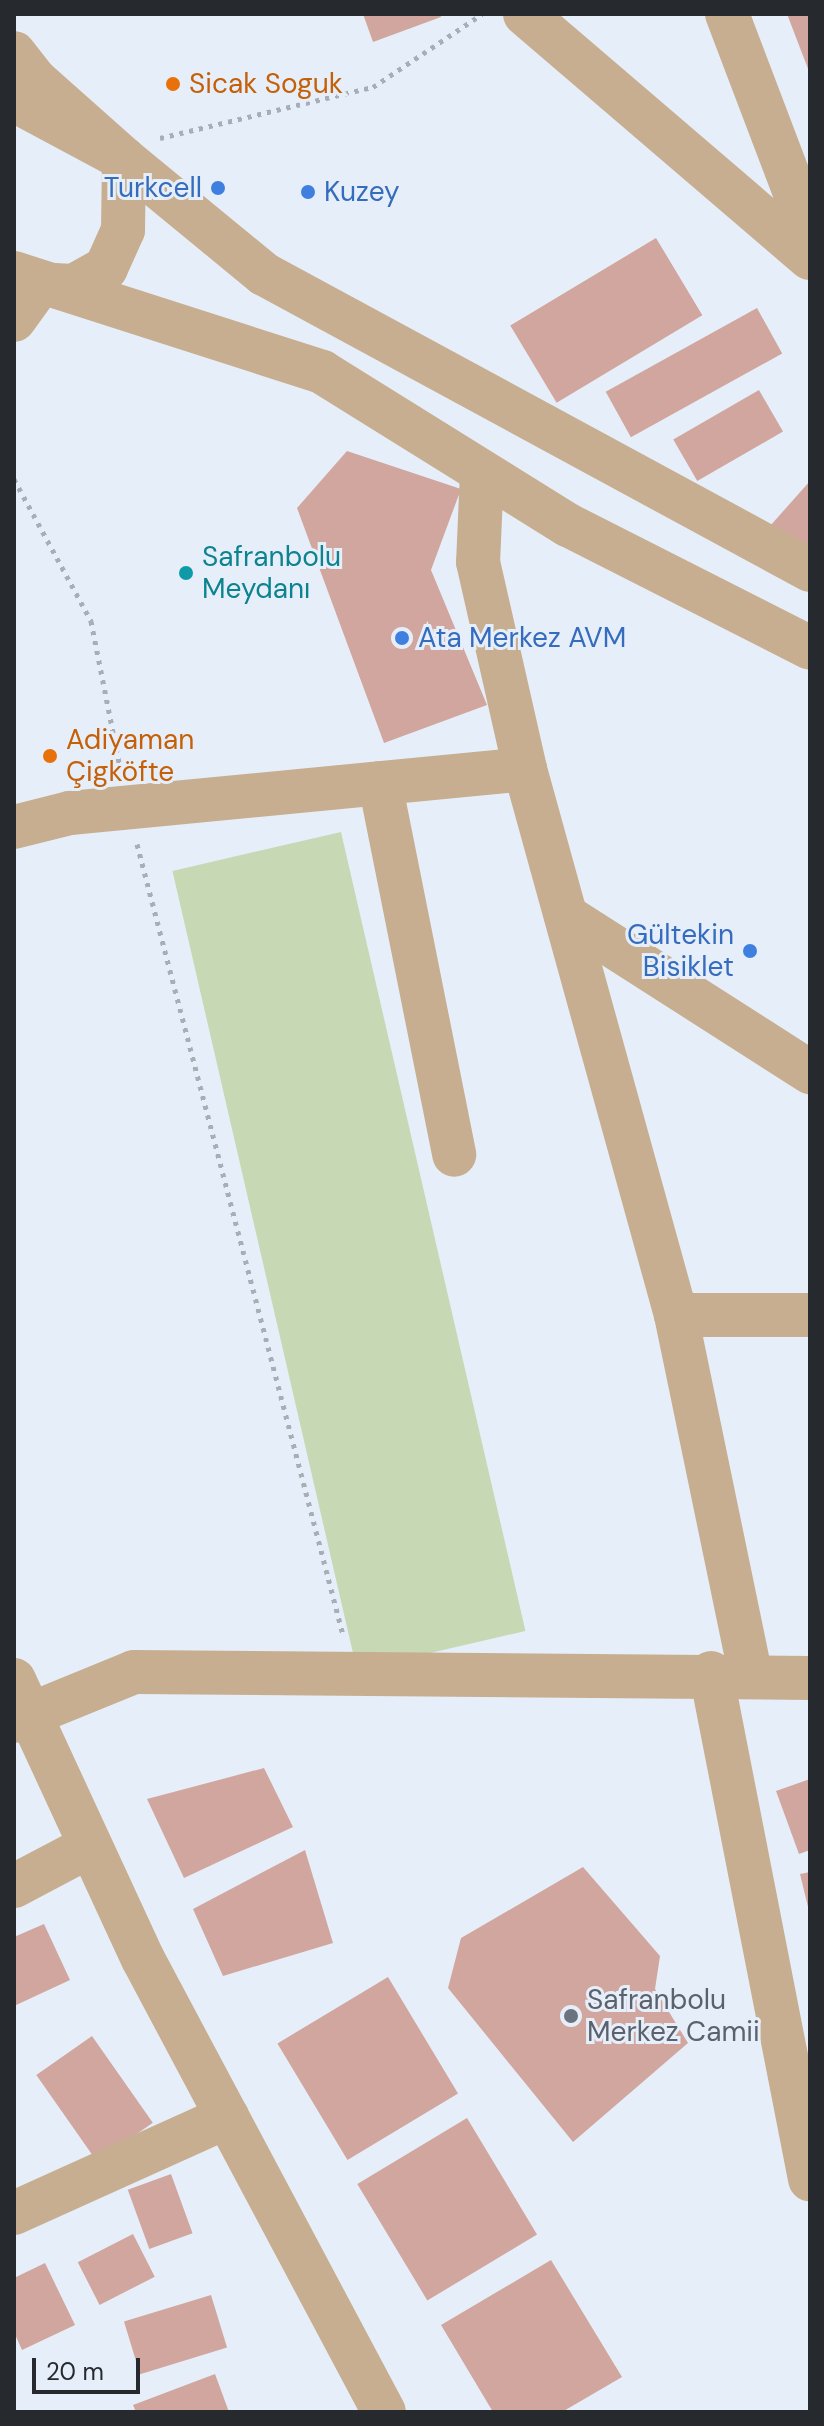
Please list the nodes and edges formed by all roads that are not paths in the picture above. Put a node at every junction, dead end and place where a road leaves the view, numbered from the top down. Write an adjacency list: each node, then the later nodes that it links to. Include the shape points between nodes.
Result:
1 (525, 14): 7 (street)
2 (727, 14): 6 (street)
3 (14, 53): 5 (street, via 34,79)
4 (14, 100): 5 (street)
5 (124, 159): 8 (street, via 123,230 106,268 73,286); 11 (street, via 264,274)
6 (810, 232)
7 (810, 258)
8 (27, 278): 9 (street); 10 (street, via 322,372)
9 (14, 320)
10 (482, 472): 12 (street, via 568,525); 13 (street, via 478,562)
11 (810, 570)
12 (810, 648)
13 (525, 769): 14 (street); 16 (street)
14 (380, 783): 15 (street, via 128,807); 18 (street)
15 (14, 827)
16 (566, 916): 17 (street); 19 (street)
17 (810, 1072)
18 (454, 1155)
19 (676, 1315): 20 (street); 21 (street)
20 (810, 1315)
21 (730, 1673): 22 (street); 23 (street, via 134,1672); 27 (street)
22 (810, 1678)
23 (19, 1706): 24 (street)
24 (90, 1846): 25 (street); 26 (street)
25 (14, 1886)
26 (227, 2117): 28 (street); 29 (street)
27 (810, 2179)
28 (14, 2213)
29 (384, 2412)

